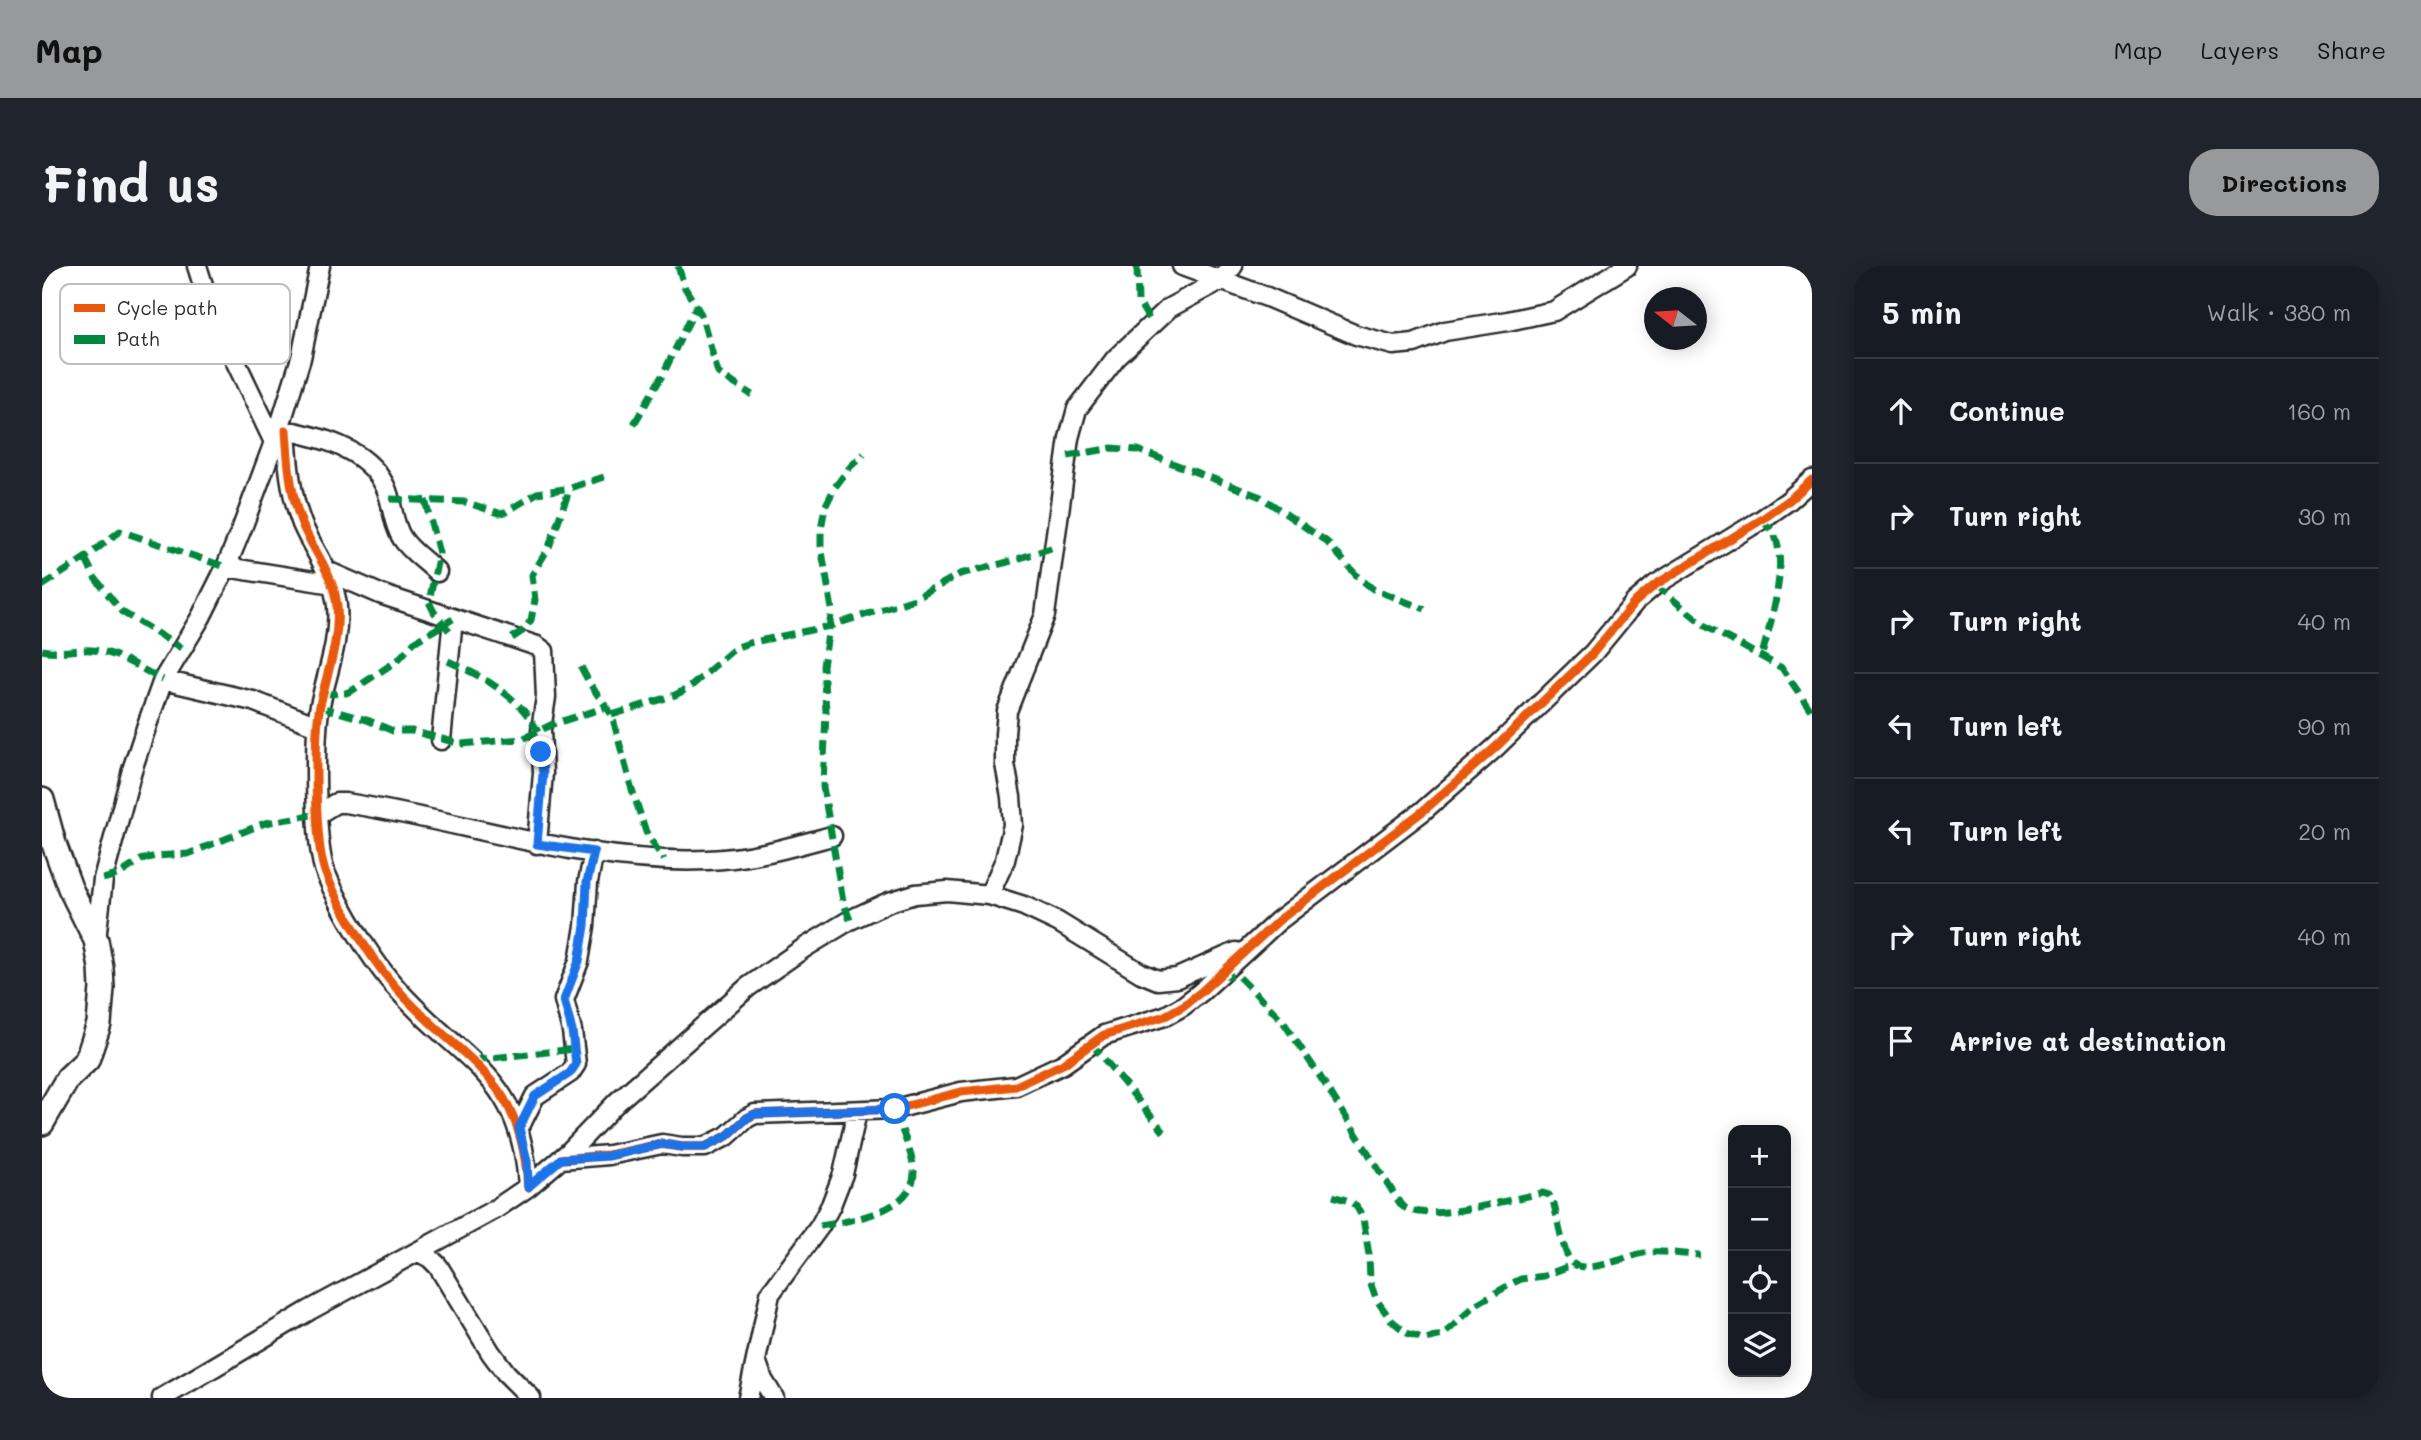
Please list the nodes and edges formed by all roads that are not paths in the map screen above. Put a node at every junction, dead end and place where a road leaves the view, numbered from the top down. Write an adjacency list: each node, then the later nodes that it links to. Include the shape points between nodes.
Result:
1 (197, 266): 7 (street)
2 (320, 266): 9 (street)
3 (1182, 266): 6 (street)
4 (1233, 266): 6 (street)
5 (1628, 266): 6 (street, via 1554,311 1394,345 1356,335)
6 (1219, 281): 23 (street, via 1169,308 1116,358 1077,409 1045,615 1007,711 1005,764 1013,825 1005,860)
7 (203, 284)
8 (241, 364): 9 (street)
9 (280, 434): 11 (street); 12 (street, via 340,445 378,474 402,539); 13 (street, via 296,508)
10 (1812, 480): 25 (street, via 1761,520 1655,585 1496,747 1423,811)
11 (226, 567): 13 (street); 15 (street)
12 (437, 572)
13 (330, 578): 14 (street); 16 (street, via 338,624)
14 (453, 619): 17 (street); 21 (street, via 544,651 546,697)
15 (163, 680): 16 (street, via 253,701); 24 (street, via 117,822 103,879)
16 (317, 726): 19 (street)
17 (441, 740)
18 (42, 800): 24 (street, via 70,888)
19 (318, 814): 21 (street, via 345,803); 28 (street, via 324,871 340,906 398,990 498,1087)
20 (832, 836): 22 (street, via 736,858 640,858)
21 (537, 844): 22 (street)
22 (594, 852): 28 (street, via 579,961 564,1000 576,1064 535,1096)
23 (989, 895): 25 (street, via 1059,922 1158,980 1177,978); 29 (street, via 915,894 850,920 804,948 748,988 617,1102)
24 (96, 940): 27 (street, via 102,968 99,1024 87,1060 68,1078)
25 (1249, 947): 26 (street, via 1183,1006 1104,1035 1032,1080 895,1109)
26 (857, 1112): 29 (street, via 755,1114 705,1147 662,1144 608,1156); 32 (street, via 831,1205 770,1294)
27 (42, 1123)
28 (519, 1128): 30 (street)
29 (561, 1159): 30 (street)
30 (528, 1187): 31 (street)
31 (419, 1252): 33 (street); 34 (street, via 438,1266 491,1353)
32 (757, 1363): 35 (street); 36 (street)
33 (162, 1398)
34 (531, 1398)
35 (748, 1398)
36 (774, 1398)

